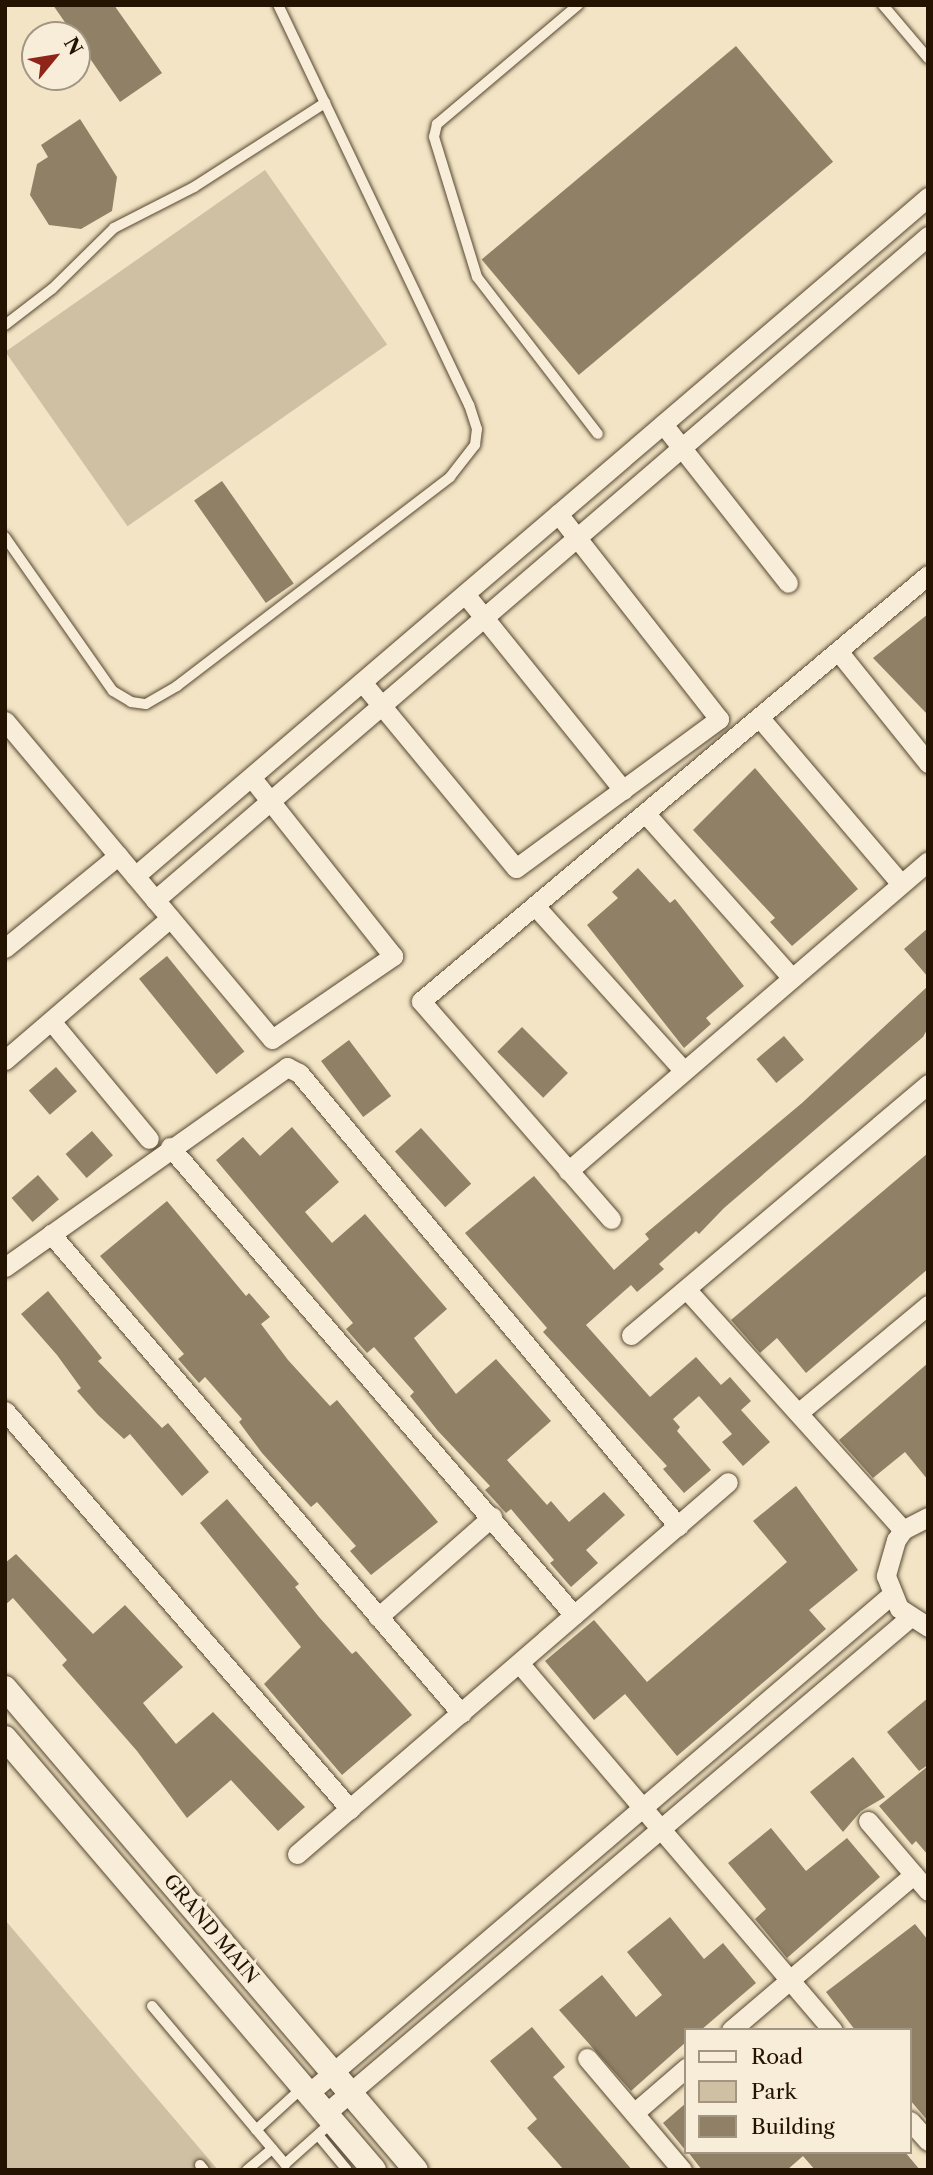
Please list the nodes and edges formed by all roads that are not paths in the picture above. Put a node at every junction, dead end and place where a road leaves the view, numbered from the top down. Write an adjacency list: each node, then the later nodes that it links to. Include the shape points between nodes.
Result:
1 (278, 5): 5 (lane)
2 (578, 5): 14 (lane, via 437,124 434,136 477,277)
3 (883, 5): 4 (lane)
4 (928, 58)
5 (325, 103): 10 (lane, via 194,187 114,228 52,289); 17 (lane, via 470,405 477,429 475,445 463,463 177,686 146,704 131,702 113,691)
6 (928, 197): 7 (street)
7 (883, 235): 9 (street); 11 (street)
8 (928, 236): 9 (street)
9 (905, 255): 12 (street)
10 (5, 325)
11 (770, 332): 12 (street); 13 (street)
12 (789, 355): 15 (street)
13 (663, 424): 15 (street); 16 (street)
14 (598, 434)
15 (681, 447): 18 (street); 20 (street)
16 (558, 514): 18 (street); 21 (street)
17 (5, 537)
18 (576, 537): 22 (street); 30 (street, via 719,719)
19 (928, 575): 23 (street)
20 (788, 583)
21 (465, 594): 22 (street); 24 (street)
22 (484, 617): 25 (street); 30 (street)
23 (838, 651): 26 (street); 28 (street)
24 (362, 682): 25 (street); 29 (street)
25 (381, 705): 30 (street, via 516,867); 31 (street)
26 (759, 717): 32 (street); 36 (street)
27 (5, 721): 33 (street)
28 (928, 762)
29 (251, 777): 31 (street); 35 (street)
30 (623, 790)
31 (270, 801): 37 (street); 39 (street, via 393,956 272,1039)
32 (645, 813): 38 (street); 41 (street)
33 (118, 856): 35 (street); 40 (street)
34 (928, 861): 36 (street)
35 (135, 876): 37 (street)
36 (901, 884): 41 (street)
37 (155, 900): 39 (street)
38 (535, 906): 44 (street); 48 (street, via 421,1001)
39 (170, 918): 42 (street)
40 (5, 948)
41 (792, 978): 44 (street)
42 (51, 1021): 43 (street); 46 (street)
43 (5, 1060)
44 (684, 1071): 48 (street)
45 (928, 1084): 52 (street)
46 (149, 1139)
47 (170, 1147): 50 (street); 58 (street); 60 (street, via 273,1072 287,1067 299,1073)
48 (568, 1171): 49 (street)
49 (611, 1219)
50 (51, 1234): 51 (street); 64 (street)
51 (5, 1267)
52 (687, 1290): 54 (street); 56 (street)
53 (928, 1305): 56 (street)
54 (631, 1335)
55 (5, 1411): 71 (street)
56 (798, 1413): 61 (street)
57 (729, 1482): 60 (street)
58 (492, 1517): 63 (street); 64 (street)
59 (928, 1517): 61 (street)
60 (678, 1526): 63 (street)
61 (903, 1530): 62 (street, via 888,1557)
62 (891, 1595): 65 (street); 72 (street)
63 (574, 1615): 67 (street)
64 (377, 1617): 69 (street)
65 (909, 1618): 66 (street); 74 (street)
66 (928, 1627)
67 (519, 1663): 69 (street); 72 (street)
68 (5, 1688): 86 (street, GRAND MAIN)
69 (461, 1713): 71 (street)
70 (5, 1738): 87 (street, GRAND MAIN)
71 (350, 1809): 75 (street)
72 (643, 1810): 74 (street); 80 (street)
73 (868, 1821): 76 (street)
74 (661, 1831): 78 (street); 81 (street)
75 (297, 1854)
76 (914, 1874): 77 (street); 78 (street)
77 (928, 1891)
78 (790, 1979): 82 (street); 83 (street)
79 (152, 2006): 92 (lane)
80 (411, 2007): 81 (street); 86 (street)
81 (428, 2027): 88 (street)
82 (733, 2028)
83 (831, 2028)
84 (587, 2058): 89 (street)
85 (684, 2070): 89 (street)
86 (333, 2073): 87 (street); 88 (street, GRAND MAIN)
87 (307, 2090): 91 (street, GRAND MAIN); 92 (lane)
88 (351, 2093): 91 (street); 98 (street, GRAND MAIN)
89 (634, 2113): 99 (street)
90 (912, 2122): 93 (street)
91 (326, 2124): 94 (lane, via 285,2164); 96 (lane); 97 (street, GRAND MAIN)
92 (256, 2130): 94 (lane)
93 (928, 2141)
94 (272, 2149): 95 (lane)
95 (247, 2170)
96 (347, 2170)
97 (374, 2170)
98 (416, 2170)
99 (682, 2170)

